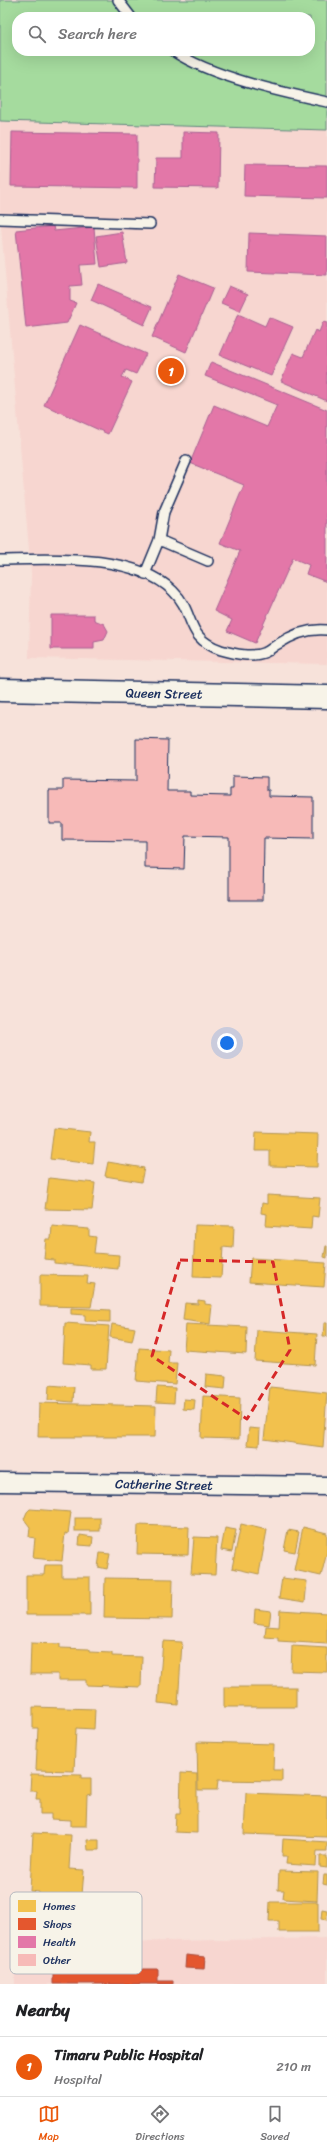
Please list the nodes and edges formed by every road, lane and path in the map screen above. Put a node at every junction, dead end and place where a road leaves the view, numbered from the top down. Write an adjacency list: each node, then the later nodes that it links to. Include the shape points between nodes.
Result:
1 (118, 0): 2 (lane)
2 (127, 12)
3 (183, 56): 4 (lane, via 236,78)
4 (327, 102)
5 (0, 219): 6 (lane)
6 (150, 224)
7 (186, 461): 8 (lane, via 164,512)
8 (159, 540): 10 (lane); 11 (lane)
9 (0, 560): 11 (lane, via 105,563)
10 (208, 561)
11 (145, 574): 12 (lane, via 173,592 184,606 195,633 201,640 220,650 240,655 256,655 267,652 298,633)
12 (327, 630)
13 (0, 690): 14 (street, Queen Street)
14 (327, 697)
15 (0, 1482): 16 (street, Catherine Street)
16 (327, 1486)

